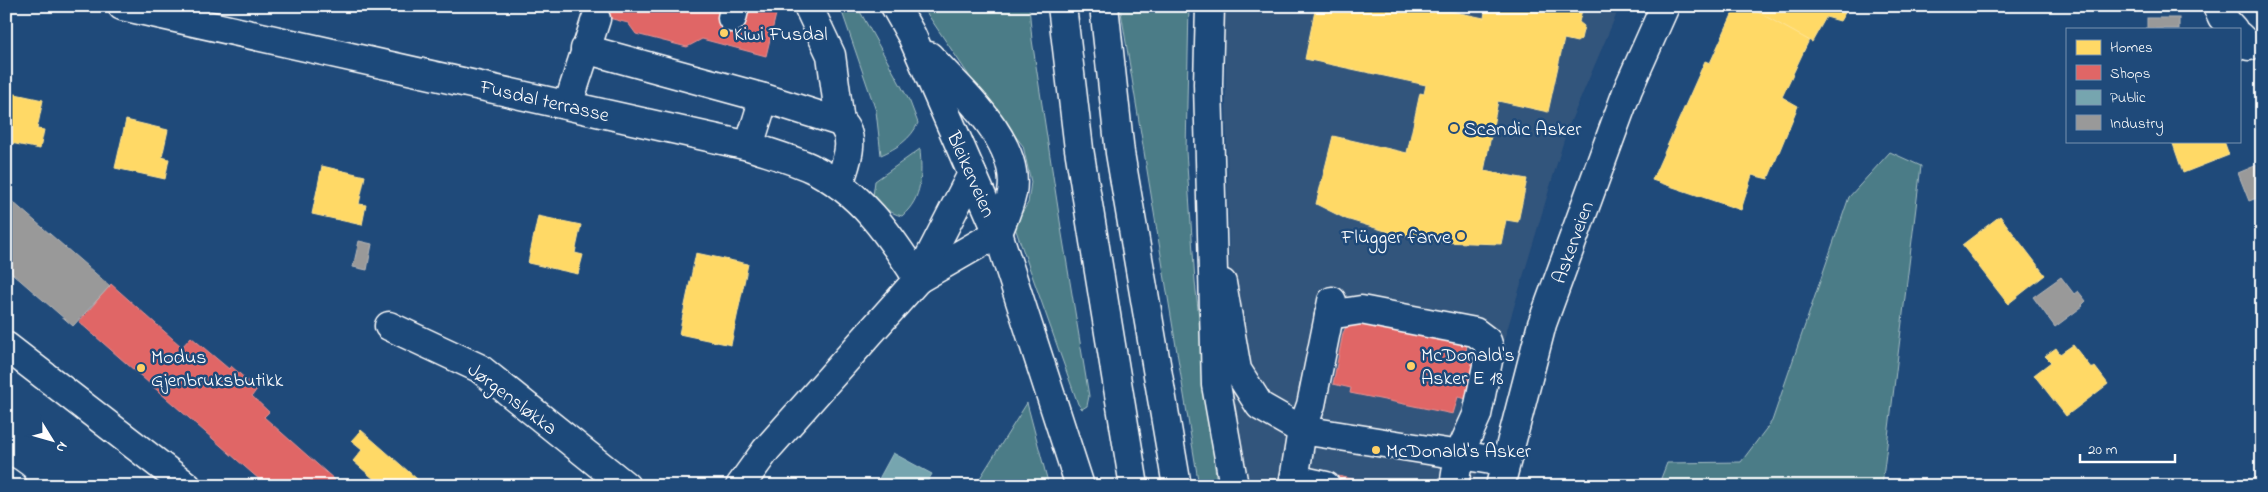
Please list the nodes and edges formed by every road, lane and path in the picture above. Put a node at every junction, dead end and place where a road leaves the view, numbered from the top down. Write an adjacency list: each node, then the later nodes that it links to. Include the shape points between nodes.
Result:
1 (122, 6): 14 (main road, Fusdal terrasse)
2 (808, 6): 15 (main road, via 831,55)
3 (895, 6): 11 (main road, Bleikerveien)
4 (1062, 6): 34 (main road, via 1079,149)
5 (1104, 6): 35 (main road, via 1120,153)
6 (1210, 6): 20 (main road, via 1208,84)
7 (1665, 6): 26 (main road, Askerveien, via 1628,89 1542,324)
8 (2217, 6): 10 (main road)
9 (596, 19): 12 (main road)
10 (2232, 28)
11 (912, 36): 17 (main road, Bleikerveien); 19 (main road, Bleikerveien, via 987,121 1009,155 1012,192)
12 (585, 49): 13 (main road); 14 (main road)
13 (764, 98): 15 (main road); 16 (main road)
14 (568, 105): 16 (main road, Fusdal terrasse)
15 (840, 122): 18 (main road, via 848,130 850,145)
16 (749, 146): 18 (main road, Fusdal terrasse, via 811,168)
17 (972, 174): 19 (main road, Bleikerveien); 21 (main road)
18 (839, 185): 21 (main road, Fusdal terrasse, via 874,214)
19 (998, 234): 21 (main road); 33 (main road)
20 (1214, 239): 24 (main road, via 1237,370 1260,406); 36 (main road, via 1216,385)
21 (918, 279): 32 (main road, via 766,450)
22 (389, 326): 31 (main road, Jørgensløkka, via 479,368)
23 (6, 346): 30 (main road)
24 (1302, 430): 25 (main road); 25 (main road, via 1311,405 1331,308 1361,310 1475,332 1487,341 1490,351 1477,415); 28 (main road)
25 (1460, 455): 26 (main road); 38 (main road)
26 (1502, 474)
27 (6, 481): 29 (main road)
28 (1294, 482): 37 (main road)
29 (13, 486)
30 (187, 486)
31 (626, 486)
32 (740, 486)
33 (1080, 486)
34 (1134, 486)
35 (1177, 486)
36 (1234, 486)
37 (1326, 486)
38 (1454, 486)

